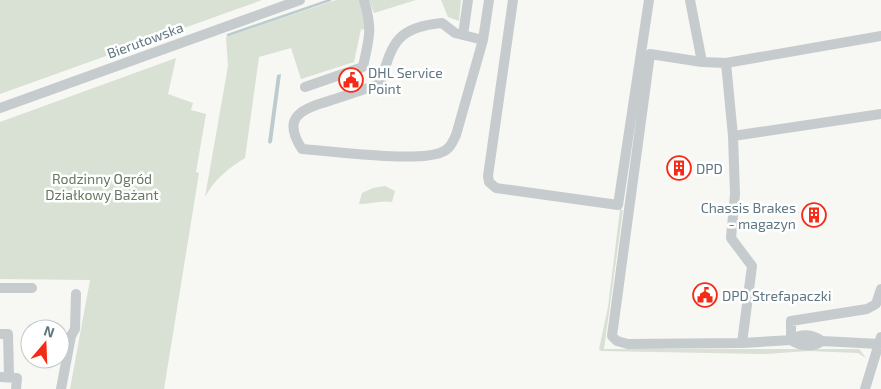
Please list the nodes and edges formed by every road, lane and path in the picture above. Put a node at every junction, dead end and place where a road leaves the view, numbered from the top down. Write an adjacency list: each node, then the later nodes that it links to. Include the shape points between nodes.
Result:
1 (300, 0): 14 (street, Bierutowska)
2 (364, 0): 13 (street, via 370,30 362,67)
3 (468, 0): 8 (street)
4 (489, 0): 10 (street)
5 (513, 0): 6 (street, via 489,182 496,188 618,205)
6 (649, 0)
7 (690, 0): 11 (street)
8 (463, 35): 10 (street); 10 (street, via 455,34 442,23 402,34 395,41 380,84 304,109 297,115 293,128 302,149 409,156 440,154 449,148 456,135)
9 (881, 36): 12 (street)
10 (483, 40)
11 (702, 62): 12 (street); 24 (street, via 650,54 611,332 617,341 628,344)
12 (726, 63): 16 (street)
13 (305, 87)
14 (0, 108)
15 (881, 114): 16 (street)
16 (733, 136): 24 (street, via 735,194 731,238 752,266)
17 (0, 288): 18 (street)
18 (32, 288)
19 (881, 289): 22 (street, via 876,304 867,309 791,321)
20 (76, 294): 27 (street, via 75,329)
21 (0, 334): 25 (street, via 8,334)
22 (791, 340): 23 (street, via 797,336 815,336 822,341); 24 (street)
23 (880, 340): 28 (street)
24 (742, 343)
25 (5, 377): 26 (street, via 17,378)
26 (16, 389)
27 (61, 389)
28 (865, 389)

